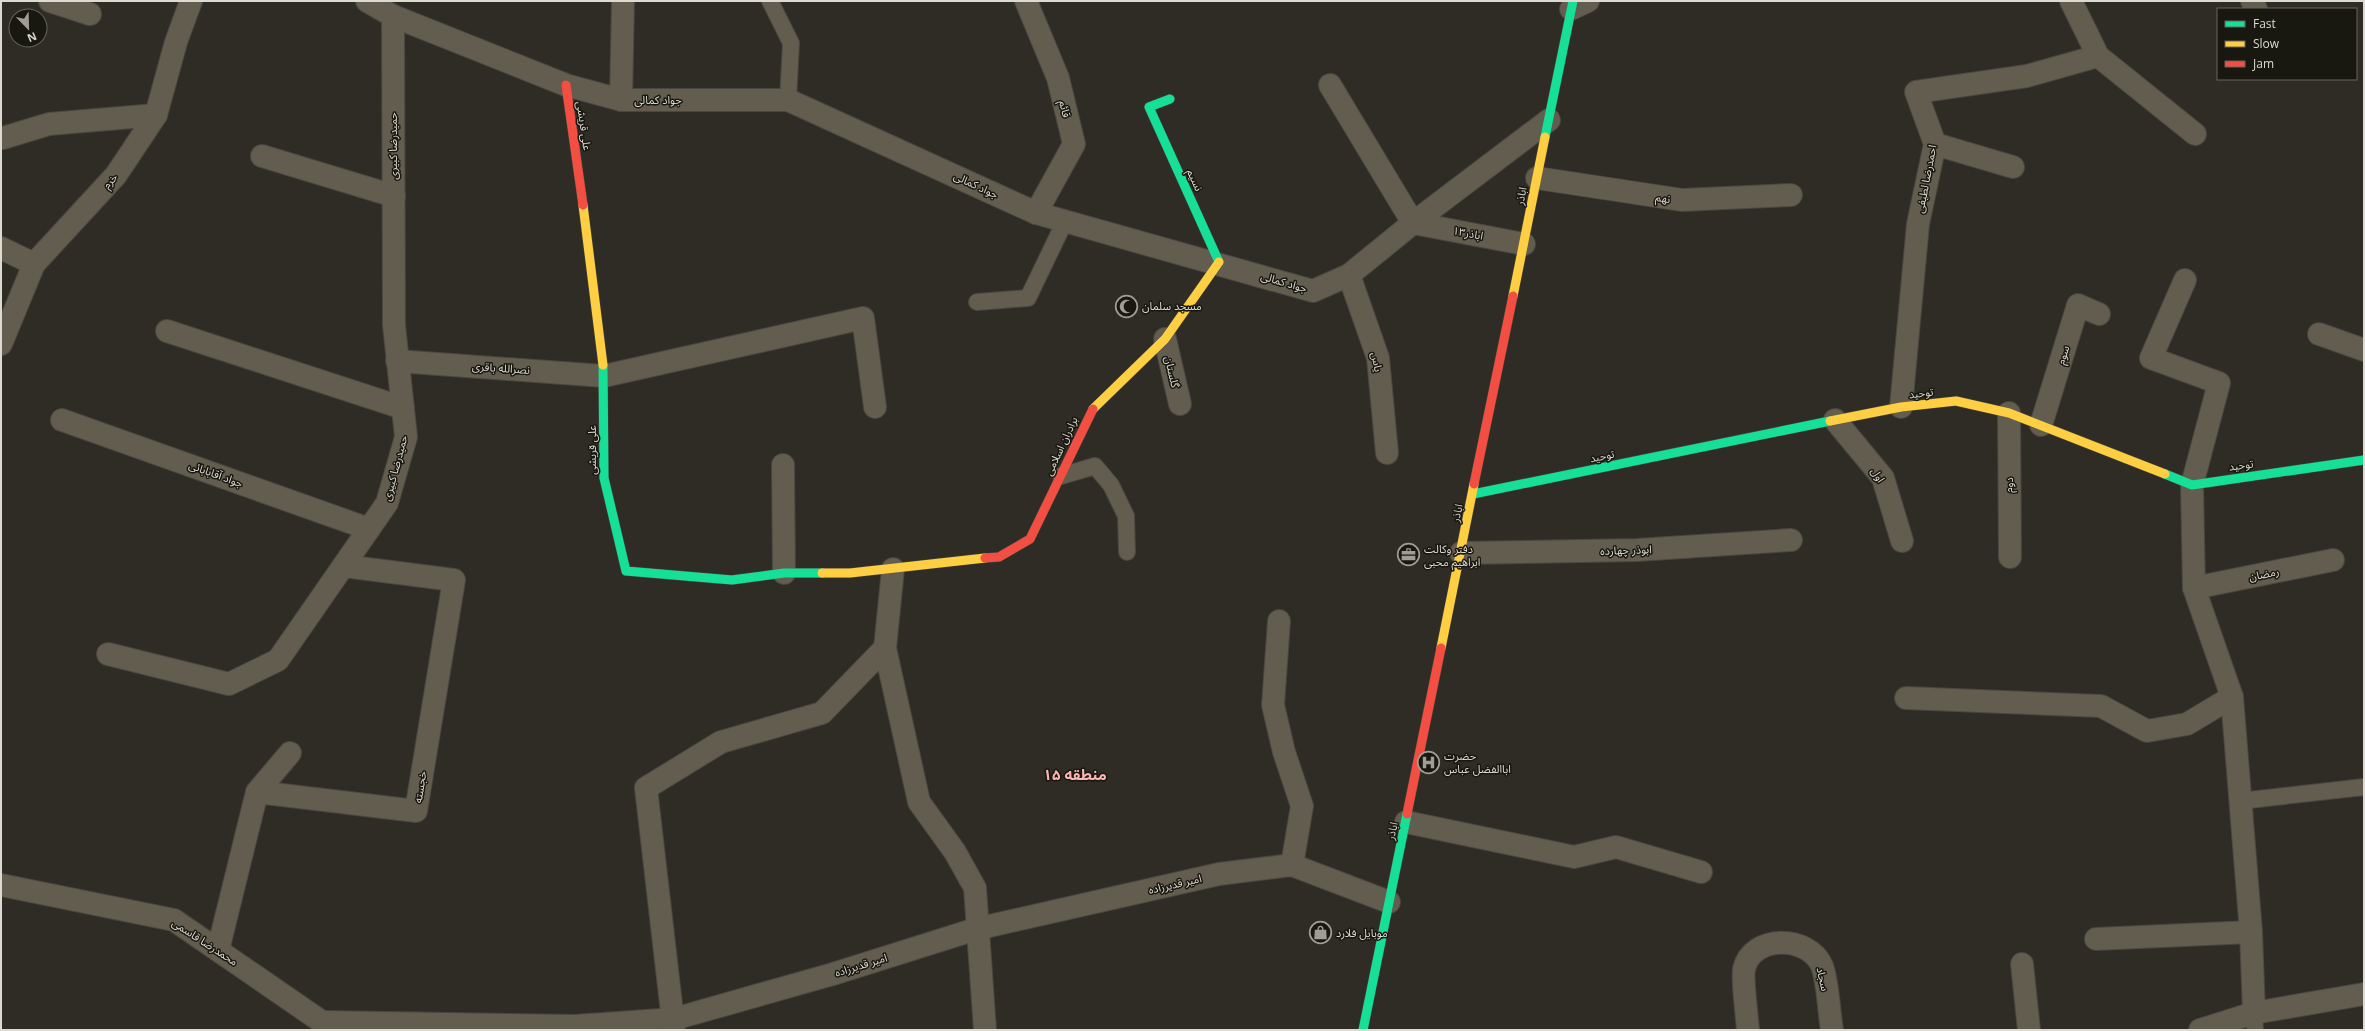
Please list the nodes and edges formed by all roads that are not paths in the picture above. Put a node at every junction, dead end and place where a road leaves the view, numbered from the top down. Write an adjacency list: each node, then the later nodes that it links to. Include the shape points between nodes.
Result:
1 (50, 1): 9 (street)
2 (191, 1): 17 (street, خرم, via 176,42)
3 (367, 1): 10 (street, جواد کمالی)
4 (623, 1): 15 (street)
5 (770, 1): 16 (lane, via 791,43)
6 (1026, 1): 27 (street, قائم, via 1058,78 1074,144)
7 (2071, 1): 11 (street)
8 (1578, 4): 18 (street, اباذر)
9 (90, 14)
10 (393, 16): 12 (street, جواد کمالی); 26 (street, حمیدرضا کبیری)
11 (2098, 56): 19 (street); 21 (street, احمدرضا لطیفی, via 2026,76 1916,92)
12 (566, 84): 15 (street, جواد کمالی); 44 (street, علی قریشی, via 592,266)
13 (1330, 85): 29 (street)
14 (1170, 99): 32 (street, نسیم, via 1149,107)
15 (622, 100): 16 (street, جواد کمالی)
16 (788, 100): 27 (street, جواد کمالی)
17 (156, 115): 20 (street, via 50,124); 33 (street, خرم, via 116,176)
18 (1549, 120): 24 (street, اباذر); 29 (street, جواد کمالی)
19 (2195, 134)
20 (2, 138)
21 (1935, 144): 23 (street); 47 (street, احمدرضا لطیفی, via 1918,224)
22 (262, 156): 26 (street)
23 (2012, 166)
24 (1537, 178): 25 (street, نهم, via 1682,200); 30 (street, اباذر)
25 (1791, 195)
26 (394, 196): 43 (street, حمیدرضا کبیری, via 394,325)
27 (1036, 213): 28 (street, جواد کمالی)
28 (1065, 221): 32 (street, جواد کمالی); 36 (lane, via 1028,298)
29 (1413, 222): 30 (street, اباذر۱۳); 34 (street, جواد کمالی)
30 (1524, 244): 58 (street, اباذر)
31 (1, 248): 33 (street)
32 (1219, 263): 34 (street, جواد کمالی, via 1313,291); 40 (street, برادران اسلامی)
33 (34, 264): 41 (street, خرم)
34 (1348, 275): 53 (street, یاس, via 1378,358)
35 (2185, 280): 57 (street, via 2151,358 2219,383)
36 (977, 302)
37 (2098, 314): 52 (street, سوم, via 2078,305)
38 (168, 331): 48 (street)
39 (2319, 334): 42 (street)
40 (1165, 339): 45 (street, گلستان); 56 (street, برادران اسلامی, via 1091,410)
41 (1, 344)
42 (2364, 350)
43 (397, 361): 44 (street, نصرالله باقری); 48 (street, حمیدرضا کبیری)
44 (604, 376): 46 (street, نصرالله باقری, via 863,318); 68 (street, علی قریشی, via 604,478 626,571 732,580)
45 (1180, 404)
46 (875, 407)
47 (1901, 407): 49 (street, توحید, via 1956,401); 51 (street, توحید)
48 (403, 408): 59 (street, حمیدرضا کبیری, via 406,437 387,503)
49 (2009, 413): 52 (street, توحید); 64 (street, دوم)
50 (62, 420): 59 (street, جواد آقابابائی)
51 (1835, 420): 58 (street, توحید); 61 (street, اول, via 1883,478)
52 (2041, 425): 57 (street, توحید)
53 (1387, 454)
54 (2364, 460): 57 (street, توحید)
55 (783, 465): 68 (street)
56 (1061, 476): 62 (lane, via 1095,466 1112,485 1126,516); 67 (street, برادران اسلامی, via 1030,539 999,557)
57 (2192, 485): 69 (street)
58 (1473, 494): 63 (street, اباذر)
59 (369, 529): 66 (street, حمیدرضا کبیری)
60 (1791, 540): 63 (street, ابوذر چهارده, via 1637,550)
61 (1902, 541)
62 (1127, 552)
63 (1461, 553): 79 (street, اباذر)
64 (2010, 557)
65 (2333, 560): 69 (street, رمضان)
66 (344, 566): 72 (street, حمیدرضا کبیری, via 278,660 229,684); 77 (street, خجسته, via 454,580 416,811)
67 (893, 569): 68 (street, علی قریشی, via 850,573); 71 (street)
68 (784, 573)
69 (2194, 588): 73 (street)
70 (1279, 621): 80 (street, via 1273,705 1284,752 1302,806)
71 (885, 648): 84 (street, via 919,802 955,852 975,888); 91 (street, via 822,713 721,742 646,788)
72 (108, 654)
73 (2232, 697): 74 (street, via 2187,724 2147,731 2101,706); 78 (street)
74 (1906, 698)
75 (290, 753): 77 (street)
76 (2364, 788): 78 (lane)
77 (257, 792): 87 (street)
78 (2240, 801): 85 (street)
79 (1406, 822): 81 (street, via 1574,857 1616,847); 83 (street, اباذر)
80 (1292, 865): 83 (street, امیر قدیرزاده); 84 (street, امیر قدیرزاده, via 1219,874)
81 (1701, 872)
82 (1, 886): 87 (street, محمدرضا قاسمی, via 174,920)
83 (1389, 902): 94 (street, اباذر)
84 (976, 929): 91 (street, امیر قدیرزاده); 93 (street)
85 (2251, 932): 86 (street); 90 (street)
86 (2096, 939)
87 (218, 950): 92 (street, محمدرضا قاسمی)
88 (2022, 964): 97 (street)
89 (2364, 994): 90 (street)
90 (2255, 1021): 98 (street)
91 (674, 1025): 92 (street, امیر قدیرزاده)
92 (320, 1026)
93 (984, 1030)
94 (1363, 1030)
95 (1748, 1030): 96 (street, سجاد, via 1744,969 1751,957 1762,948 1775,943 1789,943 1802,947 1822,966)
96 (1832, 1030)
97 (2029, 1030)
98 (2200, 1030)

